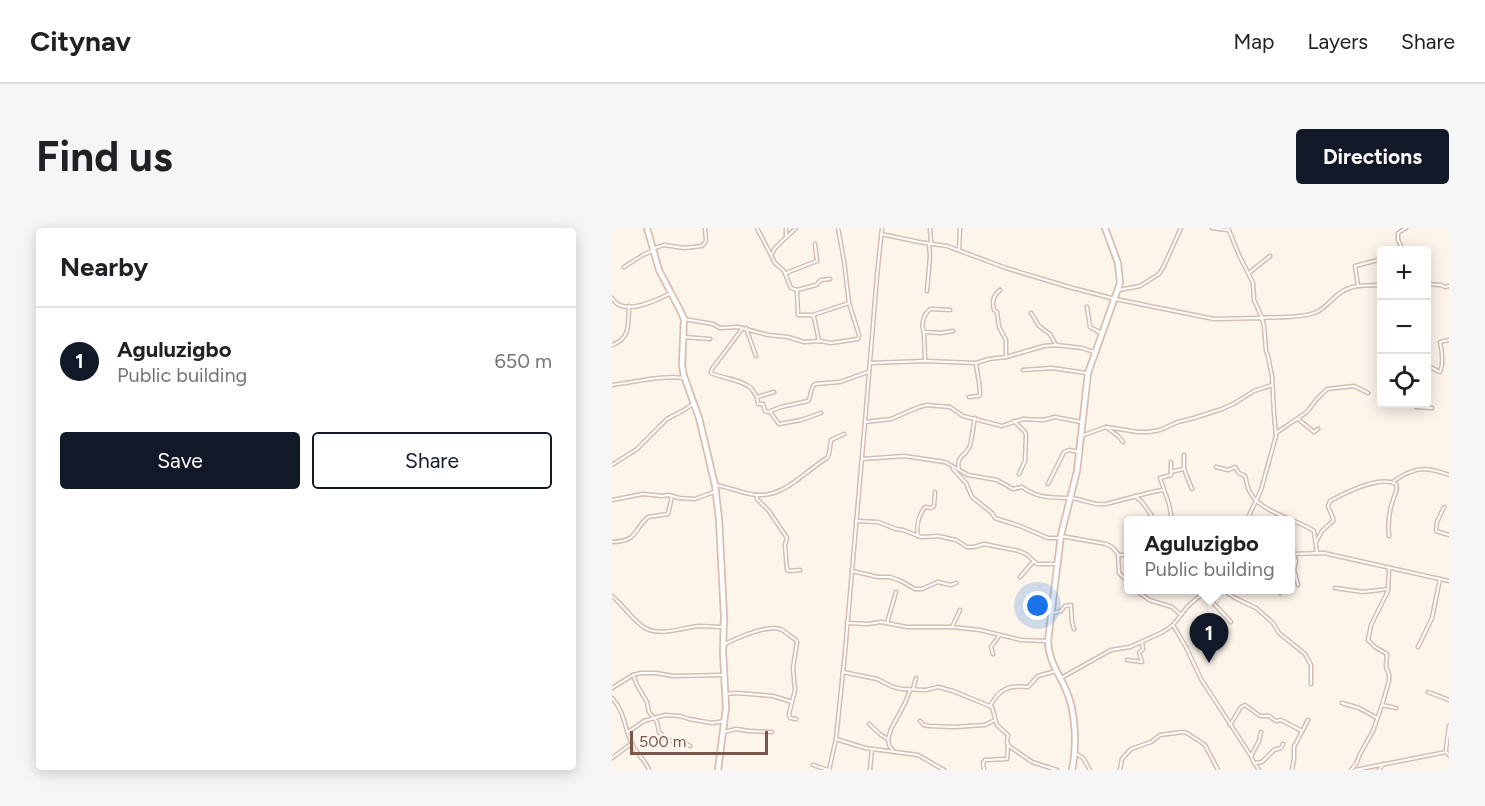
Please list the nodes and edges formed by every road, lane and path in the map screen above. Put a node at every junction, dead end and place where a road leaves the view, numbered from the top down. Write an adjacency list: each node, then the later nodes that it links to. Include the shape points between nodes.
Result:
1 (647, 228): 20 (main road)
2 (705, 228): 20 (street, via 706,241 702,246 664,245)
3 (757, 228): 22 (street)
4 (786, 228): 16 (street)
5 (796, 228): 16 (street)
6 (838, 228): 40 (street)
7 (882, 228): 15 (street)
8 (930, 228): 18 (street)
9 (960, 228): 21 (street)
10 (1105, 228): 34 (main road, via 1118,264)
11 (1181, 228): 34 (street, via 1159,274 1140,286)
12 (1212, 228): 14 (street)
13 (1406, 228): 19 (street, via 1398,234)
14 (1228, 229): 27 (street)
15 (880, 234): 18 (street); 62 (street)
16 (786, 237): 22 (street)
17 (815, 244): 26 (street, via 817,261)
18 (930, 244): 21 (street); 36 (street)
19 (1401, 246)
20 (652, 250): 25 (street); 37 (main road)
21 (958, 250): 39 (street)
22 (771, 255): 26 (street)
23 (1270, 256): 27 (street)
24 (1377, 260): 31 (street, via 1355,266)
25 (624, 267)
26 (786, 273): 35 (street)
27 (1247, 273): 46 (street)
28 (830, 279): 35 (street)
29 (1431, 284): 32 (street)
30 (1377, 285): 31 (street)
31 (1358, 286): 46 (street, via 1346,289 1314,313)
32 (1449, 286)
33 (1000, 290): 60 (street, via 992,306 1006,340)
34 (1119, 290): 39 (main road)
35 (796, 291): 45 (street, via 798,315)
36 (927, 291)
37 (671, 293): 41 (street, via 647,304); 47 (main road)
38 (612, 298): 41 (street, via 619,305)
39 (1115, 299): 46 (street, via 1214,319); 51 (main road)
40 (849, 303): 45 (street); 55 (street, via 859,338 838,343)
41 (629, 306): 56 (street, via 627,334)
42 (1087, 307): 51 (street, via 1090,327)
43 (950, 310): 50 (street, via 928,311)
44 (1031, 313): 57 (street)
45 (813, 315): 55 (street)
46 (1262, 318): 70 (street)
47 (684, 319): 48 (street, via 720,328); 52 (main road)
48 (744, 328): 55 (street, via 804,342); 59 (street); 73 (street, via 711,373 741,382)
49 (953, 331): 50 (street)
50 (924, 332): 61 (street)
51 (1102, 333): 58 (main road)
52 (683, 337): 53 (street); 68 (main road)
53 (710, 339)
54 (1449, 339): 64 (street, via 1440,342 1440,372)
55 (819, 341)
56 (612, 345)
57 (1056, 345): 58 (street); 60 (street)
58 (1094, 352): 67 (main road)
59 (756, 356)
60 (1006, 357): 63 (street)
61 (925, 361): 62 (street); 63 (street)
62 (870, 363): 66 (street)
63 (976, 363): 74 (street, via 980,394)
64 (1431, 368)
65 (1023, 370): 67 (street, via 1052,368)
66 (869, 372): 76 (street, via 840,382 815,384 808,401); 81 (street)
67 (1088, 373): 82 (main road)
68 (685, 378): 69 (street, via 655,377); 75 (main road)
69 (612, 385)
70 (1273, 385): 83 (street, via 1254,390 1222,409 1160,430 1138,432); 85 (street)
71 (774, 392): 73 (street)
72 (1368, 393): 79 (street, via 1354,386 1329,388)
73 (757, 397): 76 (street, via 758,404)
74 (969, 397)
75 (694, 403): 93 (street, via 667,419 637,449); 103 (main road)
76 (770, 412): 77 (street, via 778,424)
77 (821, 412)
78 (975, 418): 80 (street, via 1002,426); 81 (street, via 963,416 950,407 927,405 891,419); 97 (street, via 970,445 960,458)
79 (1298, 418): 84 (street, via 1314,432); 85 (street)
80 (1014, 421): 82 (street, via 1055,417); 99 (street, via 1026,432 1026,456)
81 (865, 422): 91 (street)
82 (1082, 422): 87 (main road)
83 (1106, 427): 87 (street); 88 (street)
84 (1318, 429)
85 (1276, 433): 113 (street)
86 (844, 434): 108 (street, via 831,440 826,458 791,484 772,494)
87 (1081, 436): 89 (main road)
88 (1123, 442)
89 (1079, 452): 102 (street, via 1064,452); 111 (main road)
90 (1184, 455): 96 (street)
91 (862, 459): 94 (street, via 904,456); 119 (street)
92 (1171, 462): 98 (street)
93 (612, 465)
94 (951, 466): 97 (street); 124 (street, via 972,497 995,518 1048,538)
95 (1216, 467): 113 (street, via 1235,467 1245,476)
96 (1184, 469): 98 (street); 104 (street)
97 (959, 470): 111 (street, via 1047,498)
98 (1171, 472): 105 (street, via 1160,478)
99 (1018, 474)
100 (1449, 476): 101 (street, via 1420,468)
101 (1394, 482): 122 (street, via 1398,489 1391,503); 126 (street, via 1360,486 1330,501 1333,521)
102 (1048, 484)
103 (716, 485): 106 (main road); 108 (street)
104 (1192, 489)
105 (1163, 490): 110 (street); 116 (street)
106 (716, 492): 109 (street, via 695,499); 159 (main road)
107 (935, 492): 121 (street, via 934,506 922,510)
108 (757, 495): 134 (street, via 787,538 787,570)
109 (672, 496): 112 (street, via 643,494); 125 (street, via 668,514 648,517 632,538)
110 (1135, 496): 111 (street, via 1101,505); 115 (street)
111 (1070, 499): 124 (main road)
112 (612, 500)
113 (1256, 501): 117 (street); 118 (street)
114 (1444, 507): 123 (street, via 1436,531)
115 (1152, 516)
116 (1171, 516)
117 (1249, 516)
118 (1282, 516)
119 (856, 521): 121 (street, via 878,522); 135 (street)
120 (1295, 522): 126 (street, via 1314,531)
121 (918, 536): 131 (street, via 956,540 970,548 984,544 1019,551)
122 (1389, 536)
123 (1449, 536)
124 (1061, 537): 128 (street, via 1110,546); 132 (main road)
125 (612, 542)
126 (1316, 542): 127 (street)
127 (1317, 553): 129 (street); 133 (street)
128 (1118, 554): 130 (street); 138 (street, via 1119,573)
129 (1295, 554)
130 (1124, 555)
131 (1033, 562): 132 (street); 136 (street)
132 (1057, 564): 152 (main road)
133 (1389, 568): 139 (street); 144 (street)
134 (800, 570)
135 (852, 571): 141 (street, via 890,577 915,590 938,582); 155 (street)
136 (1020, 577)
137 (1295, 577): 142 (street)
138 (1124, 578)
139 (1440, 579): 140 (street); 167 (street, via 1432,618)
140 (1449, 581)
141 (956, 583)
142 (1298, 585)
143 (1335, 588): 144 (street, via 1363,592)
144 (1388, 589): 185 (street, via 1368,638 1387,654 1389,681)
145 (896, 592): 156 (street)
146 (1141, 594): 153 (street)
147 (1202, 594): 153 (street)
148 (1208, 594): 154 (street)
149 (1229, 594): 176 (street, via 1256,608 1305,654 1311,665)
150 (612, 596): 159 (street, via 639,624 652,631)
151 (960, 610): 160 (street)
152 (1050, 613): 161 (street, via 1071,605); 164 (main road)
153 (1181, 615): 157 (street)
154 (1231, 622)
155 (847, 623): 156 (street); 171 (street)
156 (886, 623): 160 (street)
157 (1173, 625): 165 (street); 196 (street)
158 (786, 626): 162 (street)
159 (724, 627): 166 (main road)
160 (952, 627): 163 (street)
161 (1074, 629)
162 (782, 630): 166 (street, via 762,630); 183 (street, via 797,641)
163 (1000, 635): 164 (street); 168 (street, via 991,647)
164 (1048, 642): 170 (main road)
165 (1142, 642): 169 (street, via 1142,662); 175 (street, via 1110,650)
166 (723, 645): 173 (main road)
167 (1418, 647)
168 (993, 654)
169 (1127, 660)
170 (1056, 671): 175 (main road); 186 (street, via 1038,676 1028,687 1007,688)
171 (843, 672): 178 (street); 203 (street)
172 (633, 675): 173 (street); 177 (street); 188 (street)
173 (724, 675): 180 (main road)
174 (916, 678): 178 (street)
175 (1060, 679): 212 (main road, via 1069,698)
176 (1311, 684)
177 (612, 688)
178 (912, 690): 186 (street, via 940,687); 204 (street)
179 (1428, 692): 182 (street)
180 (725, 694): 183 (street, via 777,696); 193 (main road)
181 (612, 698): 199 (street, via 622,711)
182 (1449, 700)
183 (792, 702): 190 (street, via 789,716)
184 (1342, 703): 189 (street)
185 (1382, 705): 187 (street); 189 (street)
186 (990, 706): 191 (street)
187 (1396, 708)
188 (654, 718): 193 (street, via 670,715 688,720); 199 (street); 208 (street, via 665,739 681,740)
189 (1377, 718): 232 (street)
190 (796, 719)
191 (995, 720): 194 (street, via 985,725 954,727 929,726); 206 (street, via 1008,735)
192 (1308, 720): 198 (street)
193 (725, 721): 200 (main road)
194 (920, 721)
195 (869, 724): 204 (street)
196 (1230, 725): 198 (street, via 1245,705 1260,716 1281,720); 214 (street)
197 (1449, 726): 211 (street)
198 (1302, 731): 231 (street, via 1294,747)
199 (628, 732): 205 (street)
200 (724, 732): 201 (street); 220 (main road)
201 (772, 732)
202 (1261, 732): 214 (street)
203 (836, 739): 209 (street); 221 (street)
204 (888, 739): 210 (street)
205 (632, 744): 215 (street); 219 (street)
206 (1008, 744): 224 (street, via 1007,759 985,760); 225 (street, via 1032,762)
207 (1282, 744): 216 (street)
208 (690, 746)
209 (872, 749): 210 (street); 222 (street)
210 (894, 752): 223 (street, via 918,755)
211 (1446, 752): 213 (street); 217 (street)
212 (1075, 753): 226 (main road); 227 (street)
213 (1449, 755)
214 (1251, 756): 216 (street)
215 (612, 758)
216 (1255, 764): 230 (street)
217 (1383, 764): 233 (street); 234 (street)
218 (813, 765): 221 (street)
219 (649, 770)
220 (718, 770)
221 (828, 770)
222 (870, 770)
223 (944, 770)
224 (984, 770)
225 (1057, 770)
226 (1072, 770)
227 (1090, 770)
228 (1120, 770): 229 (street, via 1122,759 1131,749 1159,735 1183,732 1206,745)
229 (1218, 770)
230 (1259, 770)
231 (1292, 770)
232 (1351, 770)
233 (1355, 770)
234 (1379, 770)

